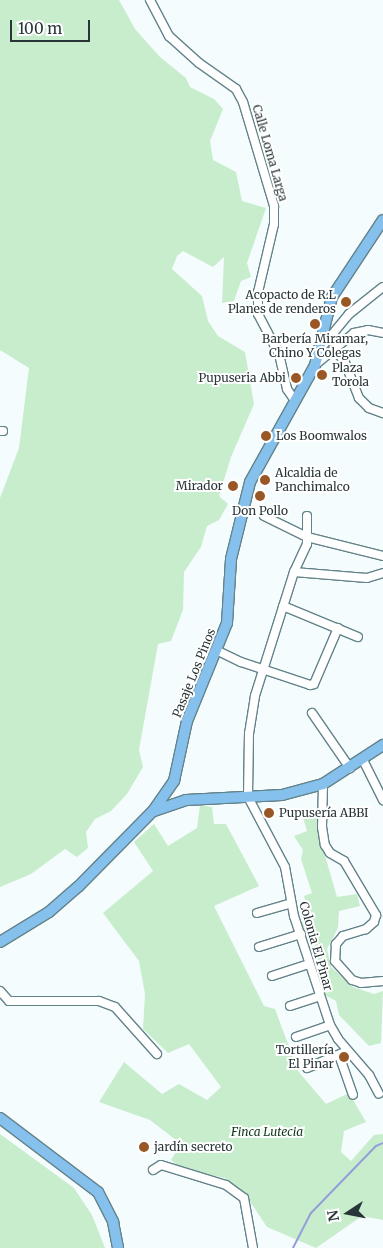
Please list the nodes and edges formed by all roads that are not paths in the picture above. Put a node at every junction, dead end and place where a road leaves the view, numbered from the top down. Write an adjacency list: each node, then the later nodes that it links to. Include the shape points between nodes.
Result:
1 (150, 0): 8 (street, Calle Loma Larga, via 169,36 198,62 236,88 241,97 274,206 274,224 258,292 258,314 279,354 287,389)
2 (383, 220): 5 (main road, Pasaje Los Pinos, via 332,297)
3 (383, 286): 5 (street)
4 (383, 333): 6 (street, via 359,331)
5 (327, 335): 7 (main road, Pasaje Los Pinos)
6 (335, 350): 7 (street); 9 (street, via 344,360 359,398 369,408)
7 (315, 365): 8 (main road, Pasaje Los Pinos)
8 (295, 401): 19 (main road, Pasaje Los Pinos, via 246,493 231,559 230,611)
9 (383, 413)
10 (264, 516): 12 (street)
11 (307, 516): 12 (street)
12 (307, 537): 13 (street); 14 (street)
13 (383, 556)
14 (294, 572): 15 (street, via 367,578); 16 (street)
15 (383, 573)
16 (283, 606): 17 (street); 20 (street)
17 (338, 628): 18 (street); 20 (street, via 314,684 304,684)
18 (358, 637)
19 (218, 651): 20 (street); 25 (main road, Pasaje Los Pinos, via 187,721)
20 (263, 670): 27 (street, via 249,733)
21 (312, 713): 24 (street)
22 (383, 745): 23 (main road)
23 (363, 760): 24 (main road); 29 (street)
24 (350, 768): 26 (main road)
25 (174, 782): 28 (main road, via 178,794); 30 (main road, Pasaje Los Pinos)
26 (322, 784): 27 (main road, via 282,795); 38 (street, via 325,845 330,854 344,861 376,915 366,929 342,936 336,944 335,961 352,980 361,983)
27 (248, 797): 28 (main road); 31 (street, Colonia El Pinar, via 286,867)
28 (186, 800): 30 (main road)
29 (383, 800)
30 (153, 811): 34 (main road, Pasaje Los Pinos, via 56,908)
31 (291, 903): 32 (street); 33 (street, Colonia El Pinar)
32 (257, 913)
33 (301, 934): 35 (street); 36 (street, Colonia El Pinar)
34 (0, 942)
35 (259, 947)
36 (308, 964): 37 (street); 40 (street, Colonia El Pinar)
37 (272, 976)
38 (383, 980)
39 (0, 991): 45 (street, via 10,1001 99,1000 120,1012)
40 (318, 997): 41 (street); 42 (street, Colonia El Pinar)
41 (290, 1006)
42 (330, 1025): 43 (street); 44 (street, Colonia El Pinar)
43 (296, 1037)
44 (348, 1052): 46 (street); 48 (street, Colonia El Pinar, via 370,1075)
45 (157, 1054)
46 (339, 1055): 47 (street); 49 (street)
47 (307, 1068)
48 (380, 1094)
49 (353, 1095)
50 (0, 1118): 52 (main road, via 98,1192 113,1222)
51 (153, 1170): 53 (street, via 161,1165 232,1189 244,1198)
52 (118, 1248)
53 (254, 1248)

